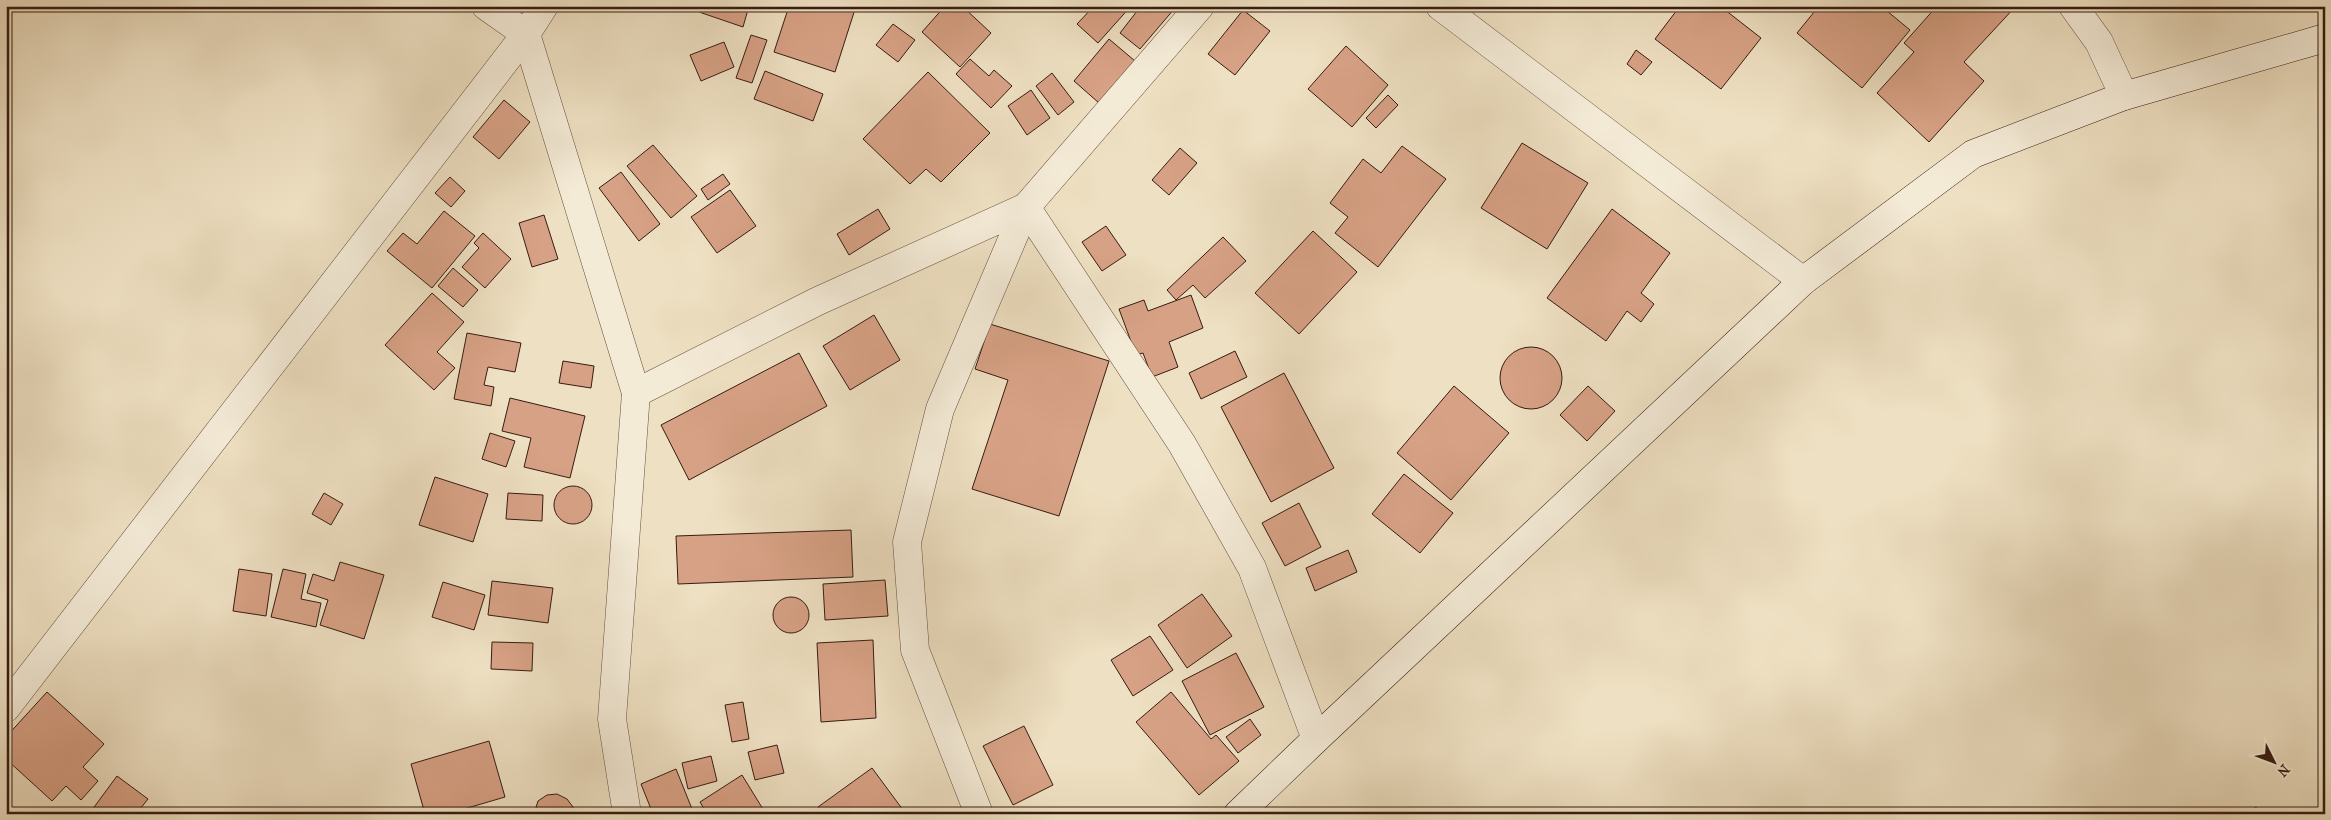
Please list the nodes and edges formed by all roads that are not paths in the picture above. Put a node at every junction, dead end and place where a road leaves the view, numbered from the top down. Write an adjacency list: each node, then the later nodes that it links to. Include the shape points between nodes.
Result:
1 (486, 6): 6 (street)
2 (544, 6): 6 (street)
3 (1200, 6): 9 (street)
4 (1440, 6): 10 (street)
5 (2073, 6): 8 (street, via 2099,42)
6 (526, 34): 11 (street); 12 (street)
7 (2325, 38): 8 (street)
8 (2124, 96): 10 (street, via 1973,154)
9 (1026, 207): 11 (street, via 818,301); 13 (street, via 1182,444 1252,568); 15 (street, via 940,409 907,542 915,650)
10 (1803, 282): 13 (street)
11 (636, 393): 14 (street, via 612,719)
12 (6, 708)
13 (1316, 739): 16 (street)
14 (626, 814)
15 (979, 814)
16 (1238, 814)

